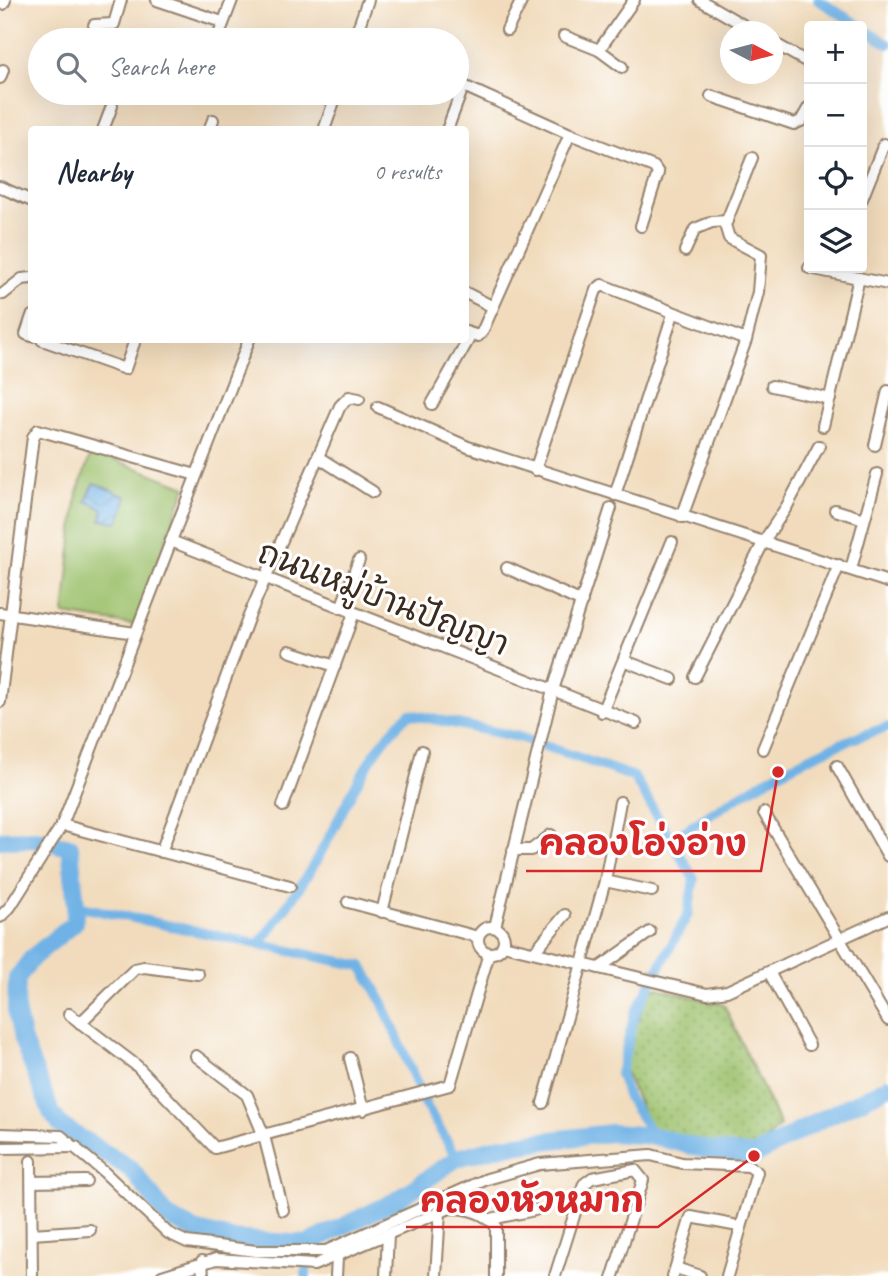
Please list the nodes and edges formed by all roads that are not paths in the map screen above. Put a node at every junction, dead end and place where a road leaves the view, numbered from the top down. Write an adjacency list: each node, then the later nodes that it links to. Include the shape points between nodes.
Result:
1 (121, 0): 10 (street, via 114,24)
2 (157, 0): 9 (street)
3 (232, 0): 9 (street)
4 (368, 0): 12 (street)
5 (522, 0): 13 (street)
6 (634, 0): 16 (street)
7 (700, 0): 8 (street)
8 (736, 21)
9 (222, 22): 11 (street)
10 (94, 25)
11 (220, 28)
12 (360, 28)
13 (507, 30)
14 (564, 36): 16 (street)
15 (783, 48): 17 (street)
16 (599, 50): 18 (street)
17 (804, 60)
18 (622, 67)
19 (469, 89): 28 (street)
20 (710, 96): 24 (street, via 794,124)
21 (333, 105): 26 (street)
22 (454, 105): 27 (street)
23 (112, 106): 25 (street)
24 (804, 116)
25 (104, 126)
26 (325, 126)
27 (448, 126)
28 (570, 134): 35 (street, via 657,170); 43 (street)
29 (884, 144): 32 (street)
30 (752, 158): 34 (street)
31 (0, 187): 33 (street)
32 (867, 187)
33 (28, 199)
34 (727, 221): 36 (street, via 695,229); 46 (street, via 729,238 761,255)
35 (641, 226)
36 (685, 251)
37 (845, 273): 39 (street)
38 (28, 278): 41 (street)
39 (859, 278): 40 (street); 54 (street)
40 (888, 284)
41 (3, 293)
42 (469, 295): 43 (street)
43 (493, 307): 45 (street, via 482,332 478,336)
44 (673, 314): 46 (street); 61 (street, via 602,285 596,290); 65 (street)
45 (469, 333)
46 (746, 340): 68 (street)
47 (51, 343): 48 (street, via 125,369)
48 (134, 343)
49 (247, 343): 63 (street)
50 (463, 343): 55 (street)
51 (772, 386): 54 (street)
52 (888, 391): 58 (street)
53 (359, 399): 60 (street, via 349,397 340,406)
54 (830, 399): 57 (street)
55 (432, 404)
56 (378, 407): 61 (street, via 468,447)
57 (823, 426)
58 (875, 445)
59 (818, 446): 71 (street)
60 (318, 457): 64 (street); 77 (street)
61 (535, 470): 65 (street)
62 (877, 474): 69 (street)
63 (196, 475): 70 (street); 82 (street, via 38,430 33,437)
64 (373, 492)
65 (615, 495): 68 (street)
66 (611, 508): 79 (street)
67 (835, 510): 69 (street)
68 (682, 517): 71 (street)
69 (864, 519): 76 (street)
70 (171, 541): 77 (street, ถนนหมู่บ้านปัญญา); 83 (street)
71 (764, 541): 74 (street); 87 (street)
72 (672, 542): 85 (street)
73 (359, 560): 80 (street)
74 (839, 565): 76 (street); 93 (street)
75 (507, 568): 79 (street)
76 (851, 569): 78 (street)
77 (265, 580): 80 (street, ถนนหมู่บ้านปัญญา); 102 (street)
78 (888, 582)
79 (582, 601): 89 (street)
80 (341, 608): 81 (street, ถนนหมู่บ้านปัญญา)
81 (354, 613): 86 (street); 89 (street, ถนนหมู่บ้านปัญญา)
82 (5, 614): 83 (street); 90 (street)
83 (135, 633): 99 (street)
84 (289, 651): 86 (street)
85 (625, 661): 88 (street); 91 (street)
86 (335, 666): 97 (street)
87 (695, 677)
88 (672, 679)
89 (553, 690): 91 (street, ถนนหมู่บ้านปัญญา); 101 (street)
90 (0, 702)
91 (602, 712): 92 (street, ถนนหมู่บ้านปัญญา)
92 (636, 723)
93 (763, 749)
94 (422, 751): 108 (street)
95 (837, 766): 103 (street)
96 (620, 802): 104 (street)
97 (283, 806)
98 (764, 813): 115 (street)
99 (62, 825): 102 (street); 110 (street)
100 (551, 835): 101 (street, via 531,850)
101 (513, 850): 112 (street)
102 (162, 852): 105 (street)
103 (888, 856)
104 (605, 881): 106 (street); 119 (street)
105 (290, 886)
106 (652, 891)
107 (348, 902): 108 (street)
108 (382, 912): 114 (street)
109 (565, 915): 117 (street)
110 (0, 917)
111 (888, 917): 115 (street)
112 (495, 927): 114 (street, via 486,927); 116 (street, via 502,932)
113 (650, 932): 120 (street)
114 (478, 937): 118 (street, via 479,946)
115 (839, 940): 121 (street); 124 (street)
116 (503, 945): 117 (street); 118 (street)
117 (534, 952): 119 (street)
118 (489, 953): 130 (street, via 453,1079 445,1088)
119 (582, 964): 120 (street); 129 (street)
120 (599, 968): 121 (street, via 707,994 727,991)
121 (769, 972): 126 (street)
122 (198, 974): 125 (street, via 135,969)
123 (69, 1014): 125 (street)
124 (888, 1020)
125 (80, 1023): 132 (street, via 137,1066 215,1149)
126 (809, 1045)
127 (196, 1056): 132 (street, via 242,1088)
128 (350, 1058): 130 (street)
129 (543, 1103)
130 (363, 1110): 132 (street)
131 (0, 1134): 133 (street, via 53,1134)
132 (264, 1136): 138 (street)
133 (76, 1147): 134 (street); 161 (street, via 177,1238 212,1246 311,1253 326,1251 487,1179 540,1164 650,1154 682,1163 749,1166 757,1172)
134 (0, 1148)
135 (32, 1161): 137 (street)
136 (86, 1181): 137 (street)
137 (32, 1182): 144 (street)
138 (283, 1210)
139 (535, 1210): 141 (street)
140 (440, 1212): 141 (street, via 462,1208); 145 (street); 156 (street)
141 (491, 1219): 157 (street, via 496,1226)
142 (733, 1225): 149 (street, via 691,1217)
143 (90, 1230): 144 (street)
144 (32, 1234): 150 (street)
145 (388, 1234): 146 (street); 155 (street)
146 (337, 1258): 148 (street, via 314,1265); 154 (street)
147 (202, 1261): 148 (street); 151 (street); 152 (street)
148 (266, 1263): 153 (street)
149 (675, 1272): 160 (street)
150 (32, 1276)
151 (162, 1276)
152 (203, 1276)
153 (267, 1276)
154 (336, 1276)
155 (386, 1276)
156 (436, 1276)
157 (495, 1276)
158 (555, 1276): 159 (street, via 584,1184 592,1178 635,1170 643,1180)
159 (612, 1276)
160 (700, 1276)
161 (727, 1276)

